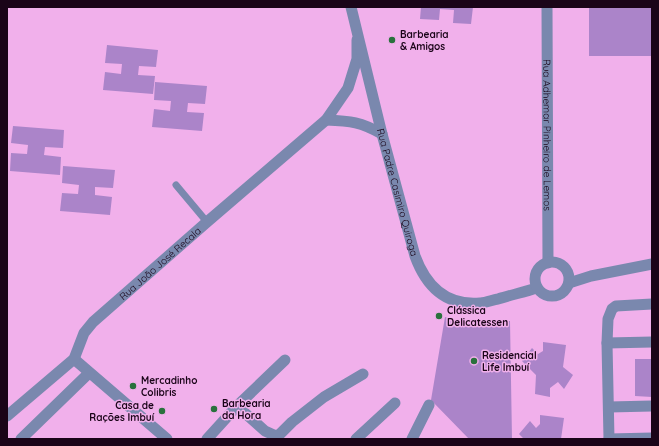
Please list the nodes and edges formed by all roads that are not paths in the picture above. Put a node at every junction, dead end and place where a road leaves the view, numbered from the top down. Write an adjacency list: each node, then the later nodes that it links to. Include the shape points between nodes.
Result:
1 (351, 7): 3 (street, Rua Padre Casimiro Quiroga)
2 (547, 7): 9 (street, Rua Adhemar Pinheiro de Lemos)
3 (357, 36): 4 (street, Rua João José Recala, via 354,72 348,88); 5 (street, Rua Padre Casimiro Quiroga)
4 (326, 120): 5 (street, via 367,125); 7 (street, Rua João José Recala)
5 (382, 134): 13 (street, Rua Padre Casimiro Quiroga, via 415,256 420,269 433,288 451,299 480,303 517,294)
6 (176, 185): 7 (lane)
7 (207, 222): 17 (street, Rua João José Recala, via 93,322 84,333)
8 (652, 258): 11 (street)
9 (548, 263): 12 (street, via 560,264); 13 (street, via 539,268)
10 (652, 264): 11 (street)
11 (629, 270): 12 (street)
12 (568, 278): 13 (street, via 564,292 554,296 544,295)
13 (536, 283)
14 (652, 304): 16 (street, via 623,305 612,309 608,319)
15 (652, 342): 16 (street)
16 (607, 343): 25 (street)
17 (74, 359): 19 (street); 26 (street, Rua João José Recala)
18 (284, 360): 23 (street)
19 (90, 373): 28 (street); 29 (street)
20 (363, 374): 23 (street, via 324,397 276,436 265,431)
21 (395, 403): 31 (street)
22 (429, 405): 32 (street)
23 (237, 406): 30 (street)
24 (652, 406): 25 (street)
25 (609, 407): 33 (street)
26 (7, 416)
27 (652, 438): 33 (street)
28 (21, 439)
29 (167, 439)
30 (207, 439)
31 (356, 439)
32 (412, 439)
33 (609, 439)

